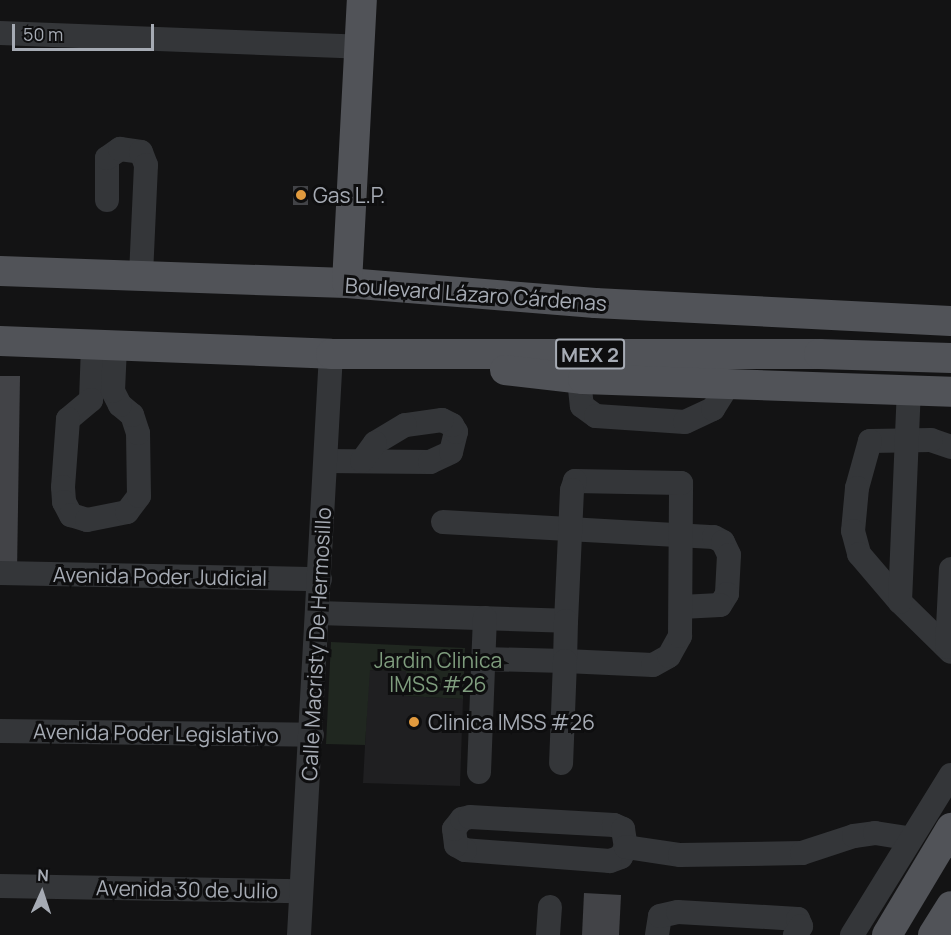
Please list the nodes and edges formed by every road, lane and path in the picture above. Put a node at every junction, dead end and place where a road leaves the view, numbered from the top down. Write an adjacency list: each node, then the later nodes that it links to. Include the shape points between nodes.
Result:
1 (363, 0): 3 (main road)
2 (0, 33): 3 (street)
3 (361, 47): 7 (main road)
4 (106, 200): 6 (street, via 107,158 120,149 141,152 147,165)
5 (0, 271): 6 (main road, Boulevard Lázaro Cárdenas)
6 (141, 276): 7 (main road, Boulevard Lázaro Cárdenas)
7 (347, 283): 8 (main road, Boulevard Lázaro Cárdenas)
8 (446, 290): 9 (main road, via 524,283); 10 (main road, Boulevard Lázaro Cárdenas, via 596,303)
9 (951, 304)
10 (951, 321)
11 (0, 341): 12 (main road, MEX 2)
12 (104, 346): 12 (street, via 91,400 68,419 64,502 71,515 87,520 127,512 139,496 138,433 132,415 113,392); 13 (main road, MEX 2)
13 (331, 354): 14 (main road, MEX 2); 22 (street, Calle Macristy De Hermosillo)
14 (362, 354): 15 (main road, MEX 2, via 819,354); 16 (main road)
15 (951, 358)
16 (579, 379): 17 (main road); 17 (street, via 582,406 596,416 685,422 712,409)
17 (730, 382): 18 (main road)
18 (909, 390): 19 (main road); 20 (street)
19 (951, 392)
20 (907, 438): 21 (street, via 943,442); 30 (street); 30 (street, via 870,441 857,488 853,531 860,554)
21 (951, 447)
22 (326, 461): 23 (street); 29 (street, Calle Macristy De Hermosillo)
23 (362, 461)
24 (443, 522): 25 (street)
25 (570, 530): 26 (street); 26 (street, via 575,481 672,480 681,483 684,491); 34 (street)
26 (682, 535): 31 (street); 31 (street, via 714,537 723,542 729,555 726,594 720,605)
27 (951, 569): 35 (street)
28 (0, 573): 29 (street, Avenida Poder Judicial)
29 (320, 579): 32 (street, Calle Macristy De Hermosillo)
30 (900, 602): 35 (street)
31 (681, 607): 37 (street, via 680,636 669,656 653,665)
32 (318, 613): 33 (street); 39 (street, Calle Macristy De Hermosillo)
33 (485, 618): 34 (street); 36 (street)
34 (566, 621): 37 (street)
35 (949, 650)
36 (484, 659): 37 (street); 41 (street)
37 (565, 661): 40 (street)
38 (0, 731): 39 (street, Avenida Poder Legislativo)
39 (312, 735): 47 (street, Calle Macristy De Hermosillo)
40 (561, 763)
41 (479, 772)
42 (951, 775): 44 (street)
43 (951, 828): 55 (main road)
44 (911, 839): 45 (street, via 875,833 802,853 772,856 680,855); 54 (street)
45 (626, 847): 45 (street, via 621,857 610,861 465,849 456,845 454,829 462,819 470,817 614,825 622,830)
46 (0, 886): 47 (street, Avenida 30 de Julio)
47 (301, 891): 50 (street, Calle Macristy De Hermosillo)
48 (951, 906): 56 (main road)
49 (550, 907): 51 (street)
50 (299, 935)
51 (548, 935)
52 (657, 935): 53 (street, via 660,916 678,912 798,919 801,926)
53 (795, 935)
54 (852, 935)
55 (887, 935)
56 (933, 935)

